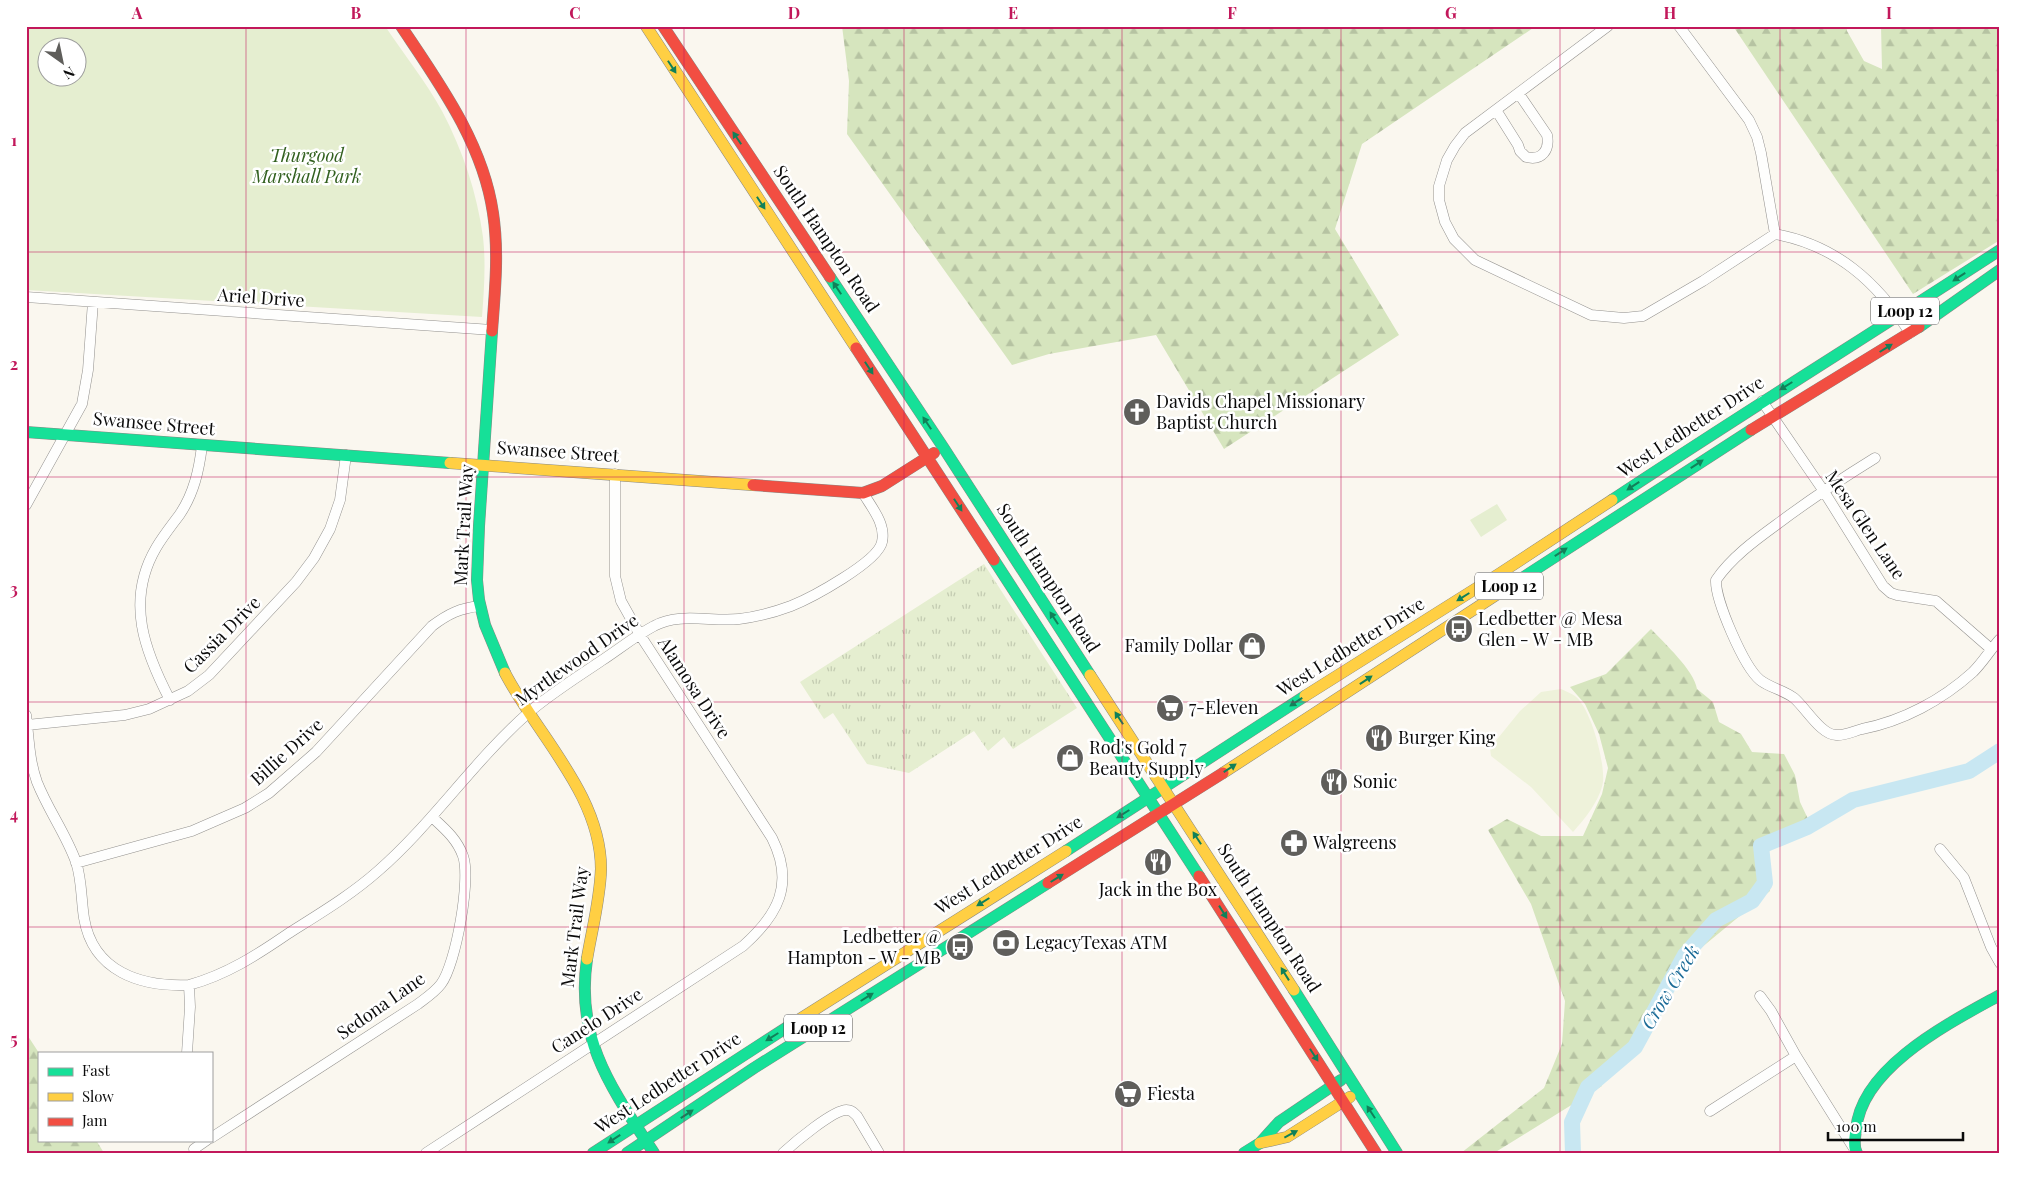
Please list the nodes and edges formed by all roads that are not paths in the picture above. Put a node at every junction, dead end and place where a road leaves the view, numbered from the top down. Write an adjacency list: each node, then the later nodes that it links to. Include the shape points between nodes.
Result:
1 (401, 26): 14 (main road, Mark Trail Way, via 461,120 489,193 496,247)
2 (662, 26): 5 (main road); 16 (main road, South Hampton Road, one-way to 2)
3 (1608, 26): 6 (street)
4 (1680, 26): 8 (street, via 1749,120 1757,137)
5 (648, 30): 17 (main road, South Hampton Road, one-way to 17)
6 (1519, 94): 7 (street); 7 (street, via 1547,135 1546,152 1540,157 1526,157 1520,151)
7 (1496, 110): 8 (street, via 1465,133 1447,160 1439,186 1445,222 1454,239 1475,260 1591,315 1643,316)
8 (1775, 234): 13 (street, via 1817,246 1837,256 1859,273)
9 (2000, 250): 13 (main road, West Ledbetter Drive / Loop 12, one-way to 13)
10 (2000, 270): 15 (main road, West Ledbetter Drive / Loop 12)
11 (26, 298): 12 (street, Ariel Drive)
12 (93, 302): 14 (street, Ariel Drive); 21 (street, via 85,391 82,404)
13 (1899, 316): 15 (street); 18 (main road, West Ledbetter Drive / Loop 12, one-way to 18)
14 (492, 330): 27 (main road, Mark Trail Way)
15 (1910, 333): 19 (main road, West Ledbetter Drive / Loop 12, one-way to 15)
16 (871, 339): 17 (main road); 23 (main road, South Hampton Road, one-way to 16)
17 (856, 348): 25 (main road, South Hampton Road, one-way to 25)
18 (1762, 402): 19 (street, Mesa Glen Lane); 32 (main road, West Ledbetter Drive / Loop 12, one-way to 32)
19 (1771, 417): 29 (street, Mesa Glen Lane); 35 (main road, West Ledbetter Drive / Loop 12, one-way to 19)
20 (26, 432): 21 (main road, Swansee Street)
21 (66, 434): 22 (main road, Swansee Street); 31 (street)
22 (202, 446): 24 (main road, Swansee Street); 43 (street, via 199,472 191,494 156,548 142,587 140,613 143,634 151,662)
23 (944, 447): 25 (main road, Swansee Street); 33 (main road, South Hampton Road)
24 (346, 455): 27 (main road, Swansee Street); 43 (street, Cassia Drive, via 340,500 330,529 314,558 296,582 209,674)
25 (928, 458): 30 (main road, Swansee Street, via 882,486); 34 (main road, South Hampton Road, one-way to 34)
26 (1875, 458): 29 (street)
27 (484, 465): 28 (main road, Swansee Street); 37 (main road, Mark Trail Way, via 477,553)
28 (616, 474): 30 (main road, Swansee Street); 39 (street, Alamosa Drive, via 615,576 621,601)
29 (1823, 490): 41 (street, Mesa Glen Lane, via 1883,586 1897,595 1936,601); 41 (street, via 1725,567 1716,580 1718,597 1732,634 1759,679 1793,697 1822,728 1838,736 1896,719 1930,702 1951,690)
30 (863, 493): 39 (street, Myrtlewood Drive, via 878,518 883,534 882,545 875,556 862,566 792,606 738,619 668,620)
31 (26, 505)
32 (1558, 535): 35 (main road, via 1525,565); 36 (main road, West Ledbetter Drive / Loop 12)
33 (1017, 564): 34 (main road); 47 (main road, South Hampton Road, one-way to 33)
34 (1001, 571): 48 (main road, South Hampton Road)
35 (1527, 574): 38 (main road, West Ledbetter Drive / Loop 12)
36 (1484, 584): 38 (main road, via 1484,591 1474,604); 42 (main road, West Ledbetter Drive / Loop 12, one-way to 42)
37 (480, 606): 45 (main road, Mark Trail Way, via 490,643); 53 (street, Billie Drive, via 464,607 432,626 316,752 261,798 192,831)
38 (1441, 630): 44 (main road, West Ledbetter Drive / Loop 12, one-way to 38)
39 (640, 635): 45 (street, Myrtlewood Drive); 56 (street, Alamosa Drive, via 777,848 781,889)
40 (2000, 640): 41 (street)
41 (1991, 649)
42 (1321, 686): 44 (main road); 47 (main road, West Ledbetter Drive / Loop 12, one-way to 47)
43 (170, 700): 46 (street, Cassia Drive, via 126,715)
44 (1332, 703): 49 (main road, West Ledbetter Drive / Loop 12, one-way to 44)
45 (528, 713): 51 (street, Myrtlewood Drive); 63 (main road, Mark Trail Way, via 583,800 595,828 600,853 599,898 584,986 585,1017)
46 (27, 720): 53 (street, Myrtlewood Drive, via 29,753 37,783)
47 (1164, 788): 48 (main road, West Ledbetter Drive / Loop 12); 49 (main road, South Hampton Road)
48 (1149, 798): 50 (main road, South Hampton Road); 54 (main road, West Ledbetter Drive / Loop 12, one-way to 54)
49 (1174, 804): 50 (main road, West Ledbetter Drive / Loop 12); 61 (main road, South Hampton Road, one-way to 49)
50 (1160, 813): 55 (main road, West Ledbetter Drive / Loop 12, one-way to 50); 62 (main road, South Hampton Road, one-way to 62)
51 (432, 817): 58 (street, Myrtlewood Drive, via 378,872 347,895 242,964 205,981); 72 (street, Sedona Lane, via 451,834 463,857 466,873 452,963 441,985 418,1004)
52 (1940, 848): 57 (street, via 1964,878)
53 (76, 863): 58 (street, Myrtlewood Drive, via 87,932 100,955 117,969 142,981)
54 (1024, 876): 55 (main road); 71 (main road, West Ledbetter Drive / Loop 12, one-way to 71)
55 (1032, 894): 73 (main road, West Ledbetter Drive / Loop 12, one-way to 55, via 754,1068)
56 (776, 907): 63 (street, Canelo Drive, via 769,920 743,946)
57 (2000, 963)
58 (189, 984): 64 (street)
59 (2000, 994): 75 (main road, via 1946,1025 1899,1058 1883,1075 1858,1117)
60 (1760, 996): 65 (street)
61 (1311, 1016): 62 (main road); 66 (main road, South Hampton Road)
62 (1295, 1025): 67 (main road, South Hampton Road, one-way to 67)
63 (592, 1045): 71 (main road, Mark Trail Way, via 610,1085); 76 (street, Canelo Drive)
64 (187, 1052)
65 (1796, 1056): 70 (street); 75 (street)
66 (1348, 1076): 67 (main road); 68 (main road, South Hampton Road)
67 (1334, 1086): 69 (main road, South Hampton Road); 74 (main road, via 1279,1122)
68 (1358, 1092): 69 (main road); 84 (main road, South Hampton Road, one-way to 68)
69 (1343, 1102): 74 (main road, one-way to 69, via 1288,1138); 83 (main road, South Hampton Road)
70 (1710, 1111)
71 (636, 1124): 73 (main road, Mark Trail Way); 77 (main road, West Ledbetter Drive / Loop 12, one-way to 77)
72 (212, 1137)
73 (646, 1140): 78 (main road, West Ledbetter Drive / Loop 12); 79 (main road, Mark Trail Way)
74 (1263, 1148): 82 (main road)
75 (1856, 1151)
76 (426, 1153)
77 (593, 1153)
78 (627, 1153)
79 (654, 1153)
80 (783, 1153): 81 (street, via 837,1112 847,1110 857,1116)
81 (879, 1153)
82 (1244, 1153)
83 (1376, 1153)
84 (1398, 1153)

